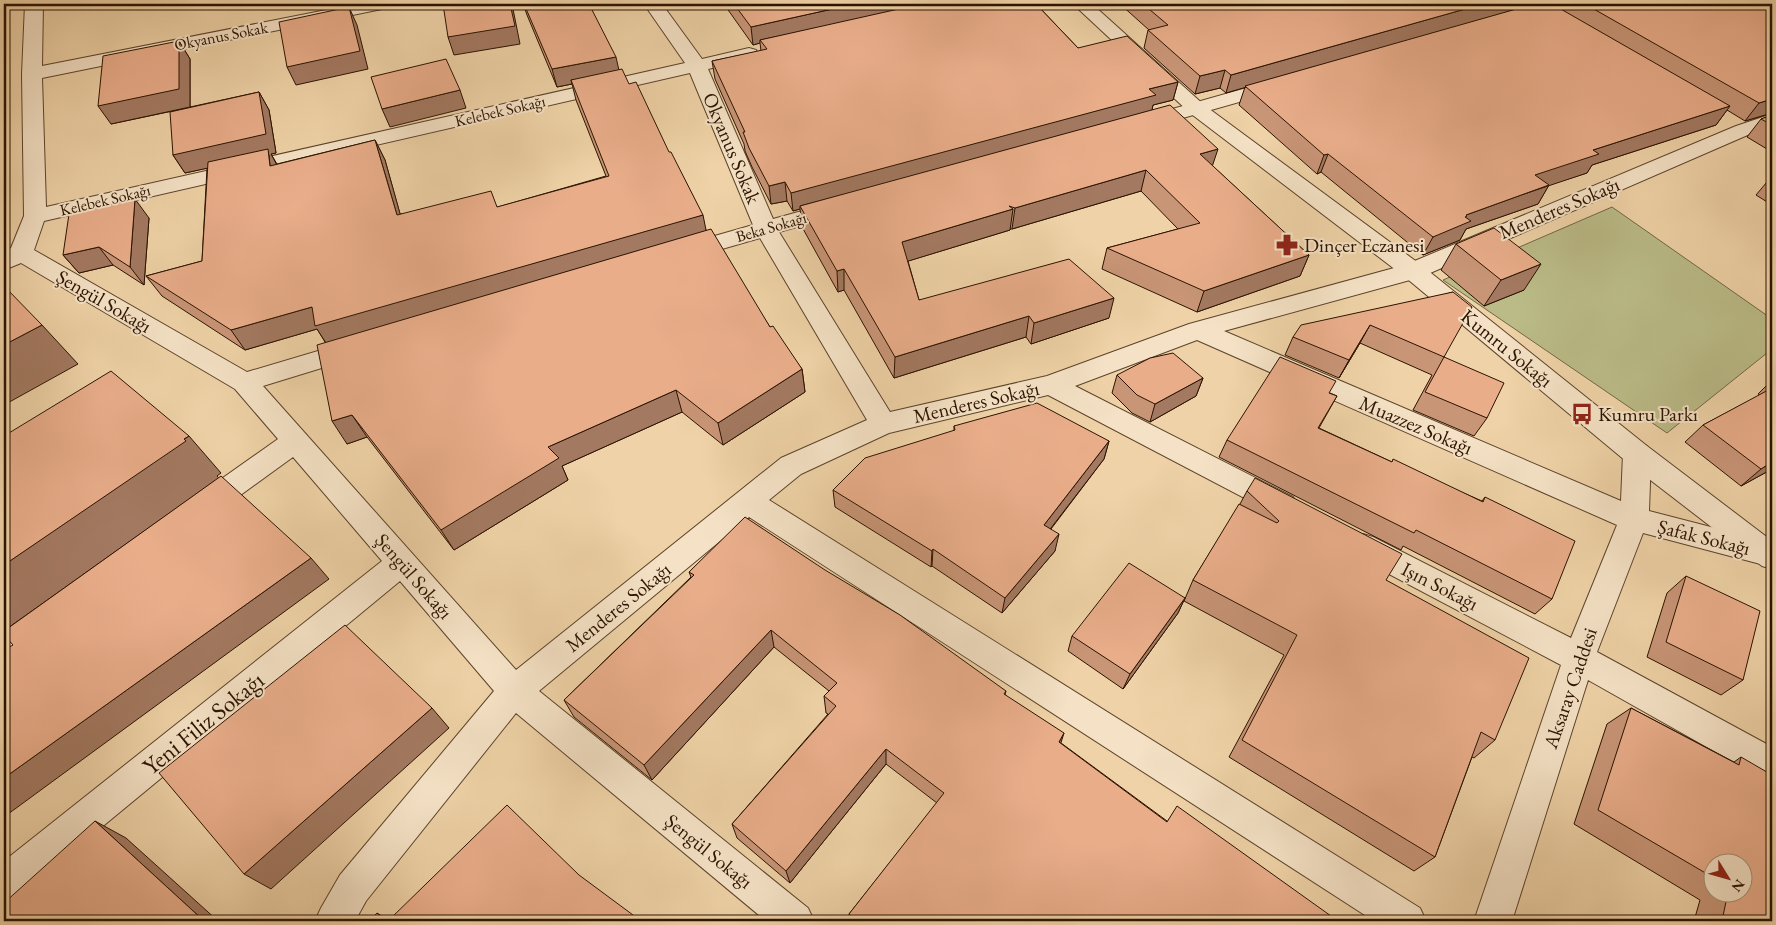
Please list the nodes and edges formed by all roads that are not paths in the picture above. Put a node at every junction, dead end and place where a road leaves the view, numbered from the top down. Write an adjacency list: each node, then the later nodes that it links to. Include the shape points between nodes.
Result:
1 (34, 4): 11 (street)
2 (382, 4): 11 (street, Okyanus Sokak)
3 (653, 4): 10 (street, Okyanus Sokak)
4 (1082, 4): 13 (street, Kumru Sokağı)
5 (1560, 4): 6 (street)
6 (1534, 7): 7 (street); 8 (street)
7 (1501, 21)
8 (1565, 25)
9 (764, 50): 10 (street, Kelebek Sokağı)
10 (697, 66): 17 (street, Kelebek Sokağı); 18 (street, Okyanus Sokak)
11 (32, 74): 17 (street)
12 (1301, 78): 13 (street)
13 (1196, 108): 15 (street); 21 (street, Kumru Sokağı)
14 (1772, 120): 21 (street, Menderes Sokağı, via 1734,125)
15 (1130, 127)
16 (861, 202): 18 (street, Beka Sokağı)
17 (35, 216): 19 (street)
18 (765, 228): 20 (street, Beka Sokağı); 26 (street, Okyanus Sokak)
19 (12, 258): 24 (street, Şengül Sokağı)
20 (661, 259)
21 (1413, 271): 22 (street, Menderes Sokağı); 28 (street, Kumru Sokağı)
22 (1198, 330): 25 (street, Menderes Sokağı); 31 (street, Muazzez Sokağı)
23 (377, 343): 24 (street)
24 (244, 382): 27 (street, Şengül Sokağı)
25 (1051, 385): 26 (street, Menderes Sokağı); 30 (street)
26 (883, 424): 29 (street, Menderes Sokağı, via 791,466)
27 (295, 441): 32 (street); 35 (street, Şengül Sokağı)
28 (1637, 454): 31 (street, Aksaray Caddesi); 34 (street, Kumru Sokağı)
29 (748, 502): 39 (street, Menderes Sokağı); 44 (street)
30 (1306, 517)
31 (1634, 519): 34 (street, Şafak Sokağı); 38 (street, Aksaray Caddesi)
32 (182, 522)
33 (1341, 535): 38 (street, Işın Sokağı)
34 (1771, 554)
35 (402, 562): 39 (street, Şengül Sokağı); 41 (street, Yeni Filiz Sokağı)
36 (60, 610): 37 (street)
37 (4, 651)
38 (1579, 658): 40 (street, Işın Sokağı); 45 (street, Aksaray Caddesi)
39 (514, 691): 42 (street, Menderes Sokağı, via 353,888); 43 (street, Şengül Sokağı)
40 (1772, 765)
41 (4, 884)
42 (334, 921)
43 (795, 921)
44 (1407, 921)
45 (1492, 921)

